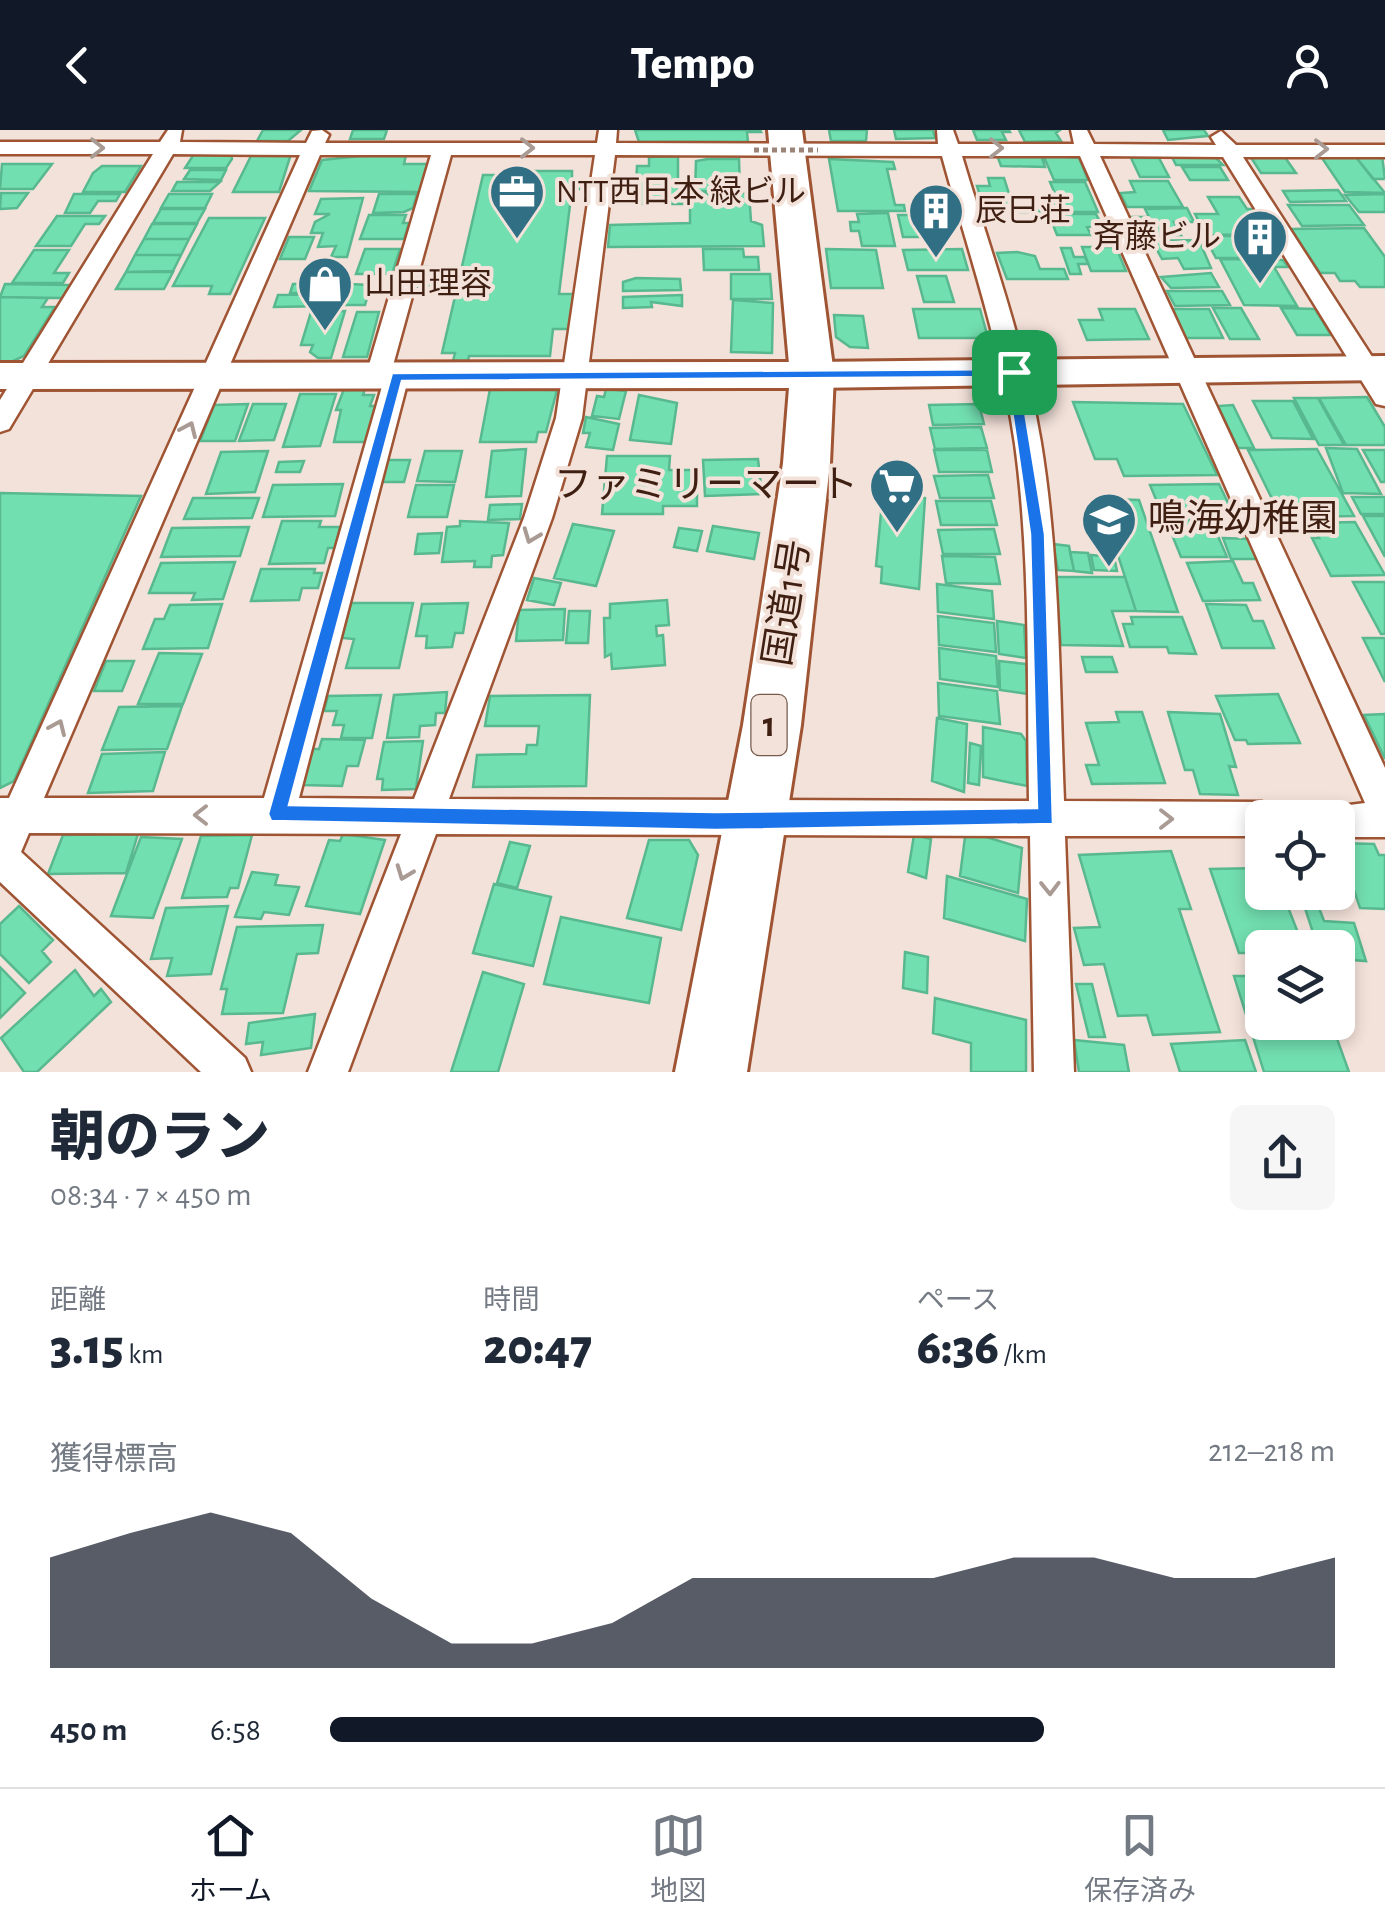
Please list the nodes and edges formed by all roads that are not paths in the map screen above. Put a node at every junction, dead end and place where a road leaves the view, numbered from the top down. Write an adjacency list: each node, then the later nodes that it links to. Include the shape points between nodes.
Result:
1 (18, 130): 10 (street)
2 (172, 139): 3 (street); 10 (street, one-way to 2); 16 (street)
3 (317, 139): 8 (street); 14 (street)
4 (946, 139): 5 (street, one-way to 5); 9 (street); 13 (street)
5 (1082, 139): 6 (street); 12 (street)
6 (1222, 139): 11 (street, one-way to 11); 19 (street)
7 (607, 140): 8 (street, one-way to 7); 9 (street); 18 (street)
8 (455, 142): 17 (street)
9 (786, 144): 15 (highway, 国道1号 / 1)
10 (1, 150)
11 (1385, 150)
12 (1188, 371): 13 (street); 19 (street); 21 (street)
13 (1014, 372): 15 (street); 25 (street, via 1038,534)
14 (213, 374): 16 (street); 17 (street); 23 (street, one-way to 14)
15 (812, 375): 18 (street); 26 (highway, 国道1号 / 1, via 800,531)
16 (14, 376): 20 (street)
17 (387, 376): 18 (street); 22 (street)
18 (578, 376): 24 (street, one-way to 24, via 538,518)
19 (1379, 377)
20 (0, 422)
21 (1385, 807)
22 (278, 814): 23 (street, one-way to 23); 24 (street)
23 (10, 816): 30 (street)
24 (426, 816): 26 (street); 32 (street, one-way to 32)
25 (1047, 818): 26 (street); 27 (street, one-way to 27); 34 (street, one-way to 34)
26 (753, 820): 33 (highway, 国道1号 / 1)
27 (1245, 820)
28 (1355, 820): 29 (street)
29 (1385, 820)
30 (0, 858): 31 (street)
31 (231, 1072)
32 (328, 1072)
33 (711, 1072)
34 (1054, 1072)

